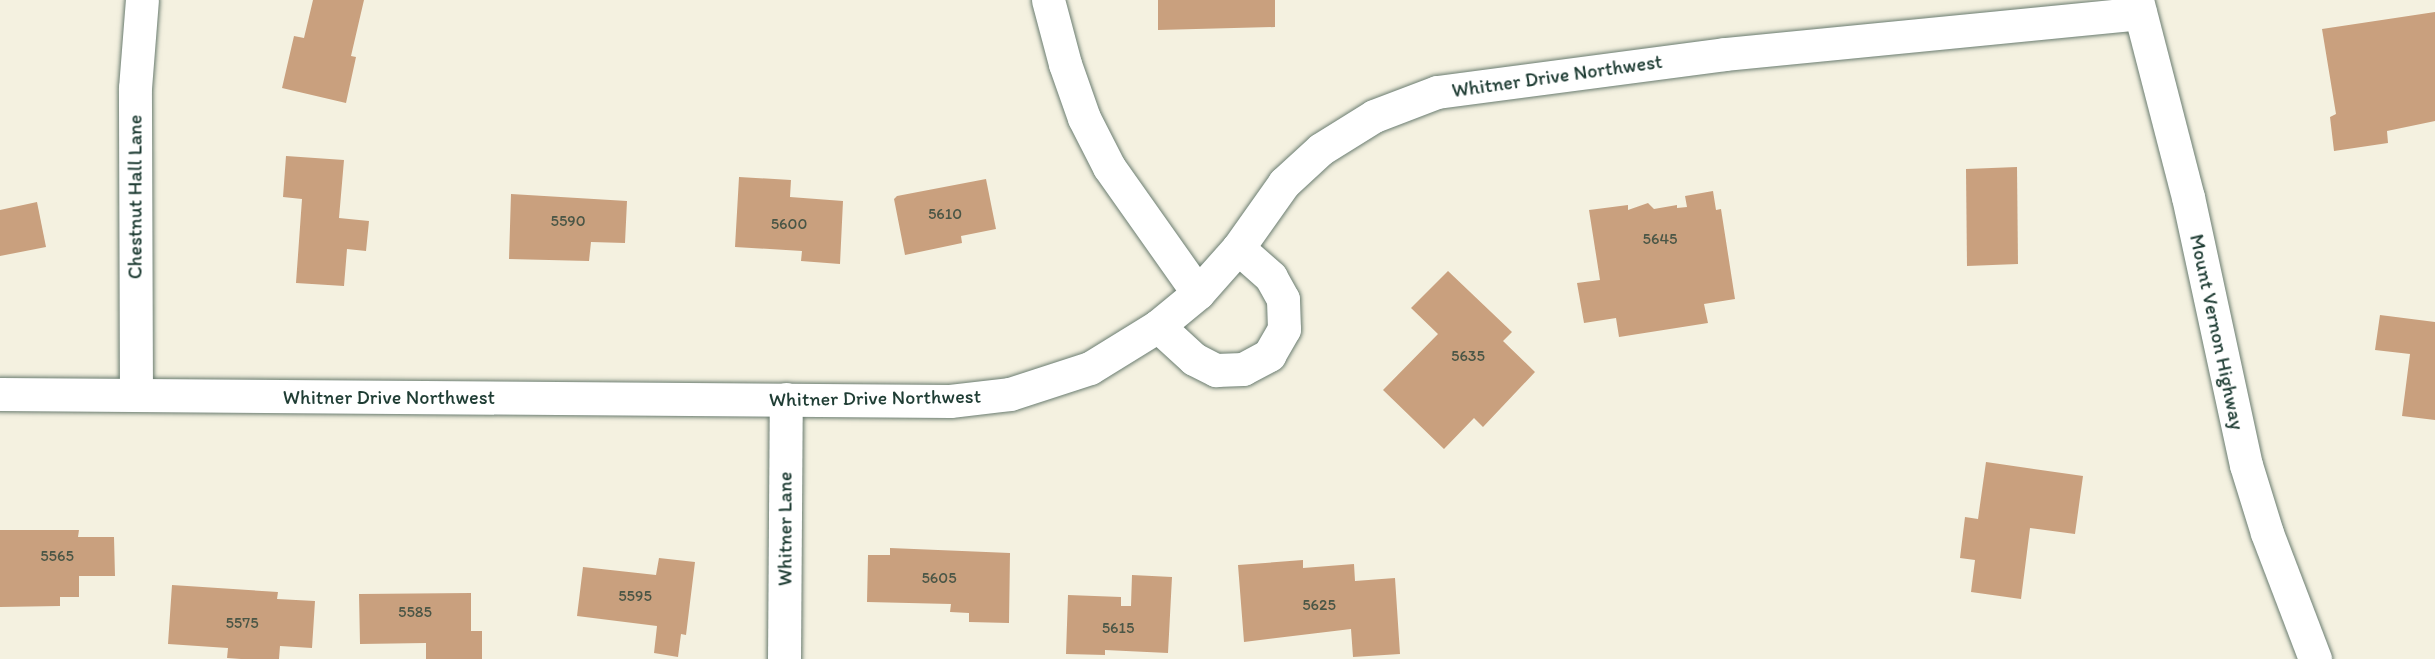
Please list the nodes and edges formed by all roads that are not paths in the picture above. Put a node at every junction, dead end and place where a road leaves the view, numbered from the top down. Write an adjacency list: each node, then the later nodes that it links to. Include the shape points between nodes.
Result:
1 (142, 0): 8 (street, Chestnut Hall Lane, via 135,88)
2 (1048, 0): 5 (street, via 1084,118 1109,167)
3 (2138, 7): 4 (street, Whitner Drive Northwest, via 1725,54 1437,92 1374,116 1321,149 1284,183); 11 (street, Mount Vernon Highway, via 2187,197 2246,465 2266,534)
4 (1238, 248): 5 (street, Whitner Drive Northwest); 6 (street, via 1271,276 1283,298 1284,329 1269,355 1244,369 1216,370 1194,359)
5 (1198, 293): 6 (street, Whitner Drive Northwest)
6 (1158, 326): 9 (street, Whitner Drive Northwest, via 1090,368 1010,394 950,401)
7 (0, 394): 8 (street, Whitner Drive Northwest)
8 (136, 395): 9 (street, Whitner Drive Northwest)
9 (786, 399): 10 (street, Whitner Lane)
10 (784, 659)
11 (2315, 659)

